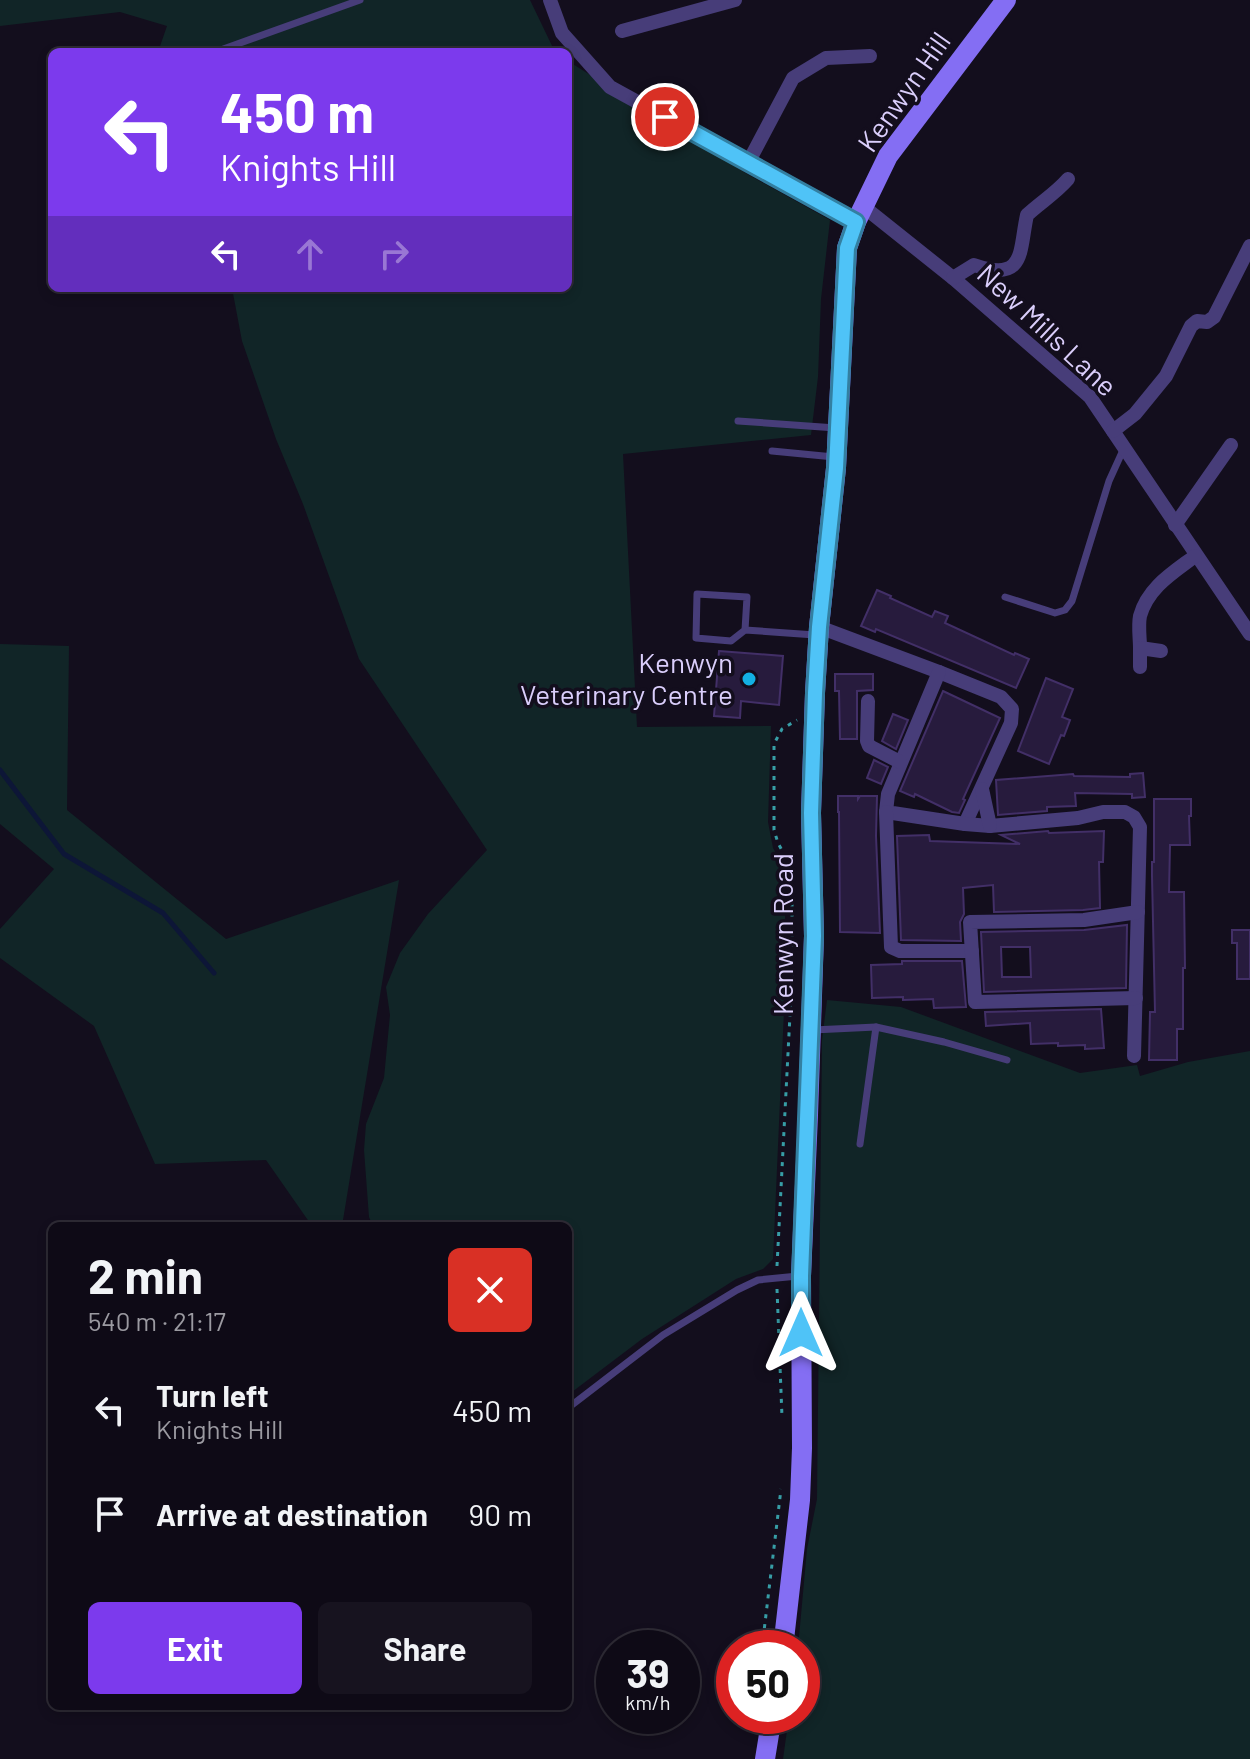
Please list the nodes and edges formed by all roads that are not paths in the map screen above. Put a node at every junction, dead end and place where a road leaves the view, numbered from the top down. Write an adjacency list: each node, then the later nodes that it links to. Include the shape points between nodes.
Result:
1 (360, 0): 6 (lane)
2 (550, 0): 8 (street, New Mills Lane, via 562,33 610,87)
3 (735, 0): 5 (street)
4 (998, 2): 10 (main road, Kenwyn Hill, via 888,156)
5 (622, 31)
6 (226, 48)
7 (870, 56): 8 (street, via 826,58 793,78)
8 (749, 161): 10 (street, New Mills Lane)
9 (1068, 179): 12 (street, via 1027,215 1024,246 1016,262 1004,271 974,265)
10 (860, 214): 12 (street, New Mills Lane); 14 (main road, Kenwyn Road, via 847,248)
11 (1250, 246): 15 (street, via 1214,317 1191,326 1166,376 1135,414)
12 (953, 278): 15 (street, New Mills Lane, via 1090,397)
13 (738, 421): 14 (lane)
14 (838, 428): 19 (main road, Kenwyn Road)
15 (1113, 431): 17 (street, New Mills Lane)
16 (1231, 445): 20 (street)
17 (1124, 448): 20 (street, New Mills Lane); 22 (lane, via 1065,610 1055,613)
18 (772, 451): 19 (lane)
19 (837, 457): 24 (main road, Kenwyn Road)
20 (1175, 525): 21 (street, New Mills Lane)
21 (1195, 556): 25 (street, New Mills Lane); 26 (street, via 1155,587 1145,602 1139,619)
22 (1005, 597)
23 (745, 630): 23 (lane, via 731,641 696,638 697,594 747,597); 24 (lane)
24 (818, 631): 29 (street, via 850,637); 40 (main road, Kenwyn Road)
25 (1250, 634)
26 (1140, 648): 27 (street); 28 (street)
27 (1161, 651)
28 (1140, 667)
29 (939, 672): 31 (street); 32 (street, via 1001,697 1012,709)
30 (868, 701): 31 (street, via 869,746)
31 (900, 762): 33 (street)
32 (982, 789): 34 (street); 35 (street)
33 (886, 812): 34 (street); 37 (street, via 891,947)
34 (965, 824): 35 (street)
35 (990, 826): 36 (street, via 1103,812 1134,817 1140,827)
36 (1138, 912): 37 (street, via 1084,920 970,922); 38 (street)
37 (972, 951): 38 (street, via 975,1002)
38 (1136, 998): 41 (street)
39 (876, 1027): 40 (lane); 42 (lane); 43 (lane)
40 (811, 1030): 44 (main road, Kenwyn Road)
41 (1134, 1056)
42 (1007, 1060)
43 (860, 1144)
44 (801, 1276): 45 (lane, via 758,1280 737,1290 663,1335); 46 (main road, Kenwyn Road, via 802,1461)
45 (572, 1405)
46 (785, 1630)
47 (769, 1734): 48 (main road)
48 (765, 1759)

